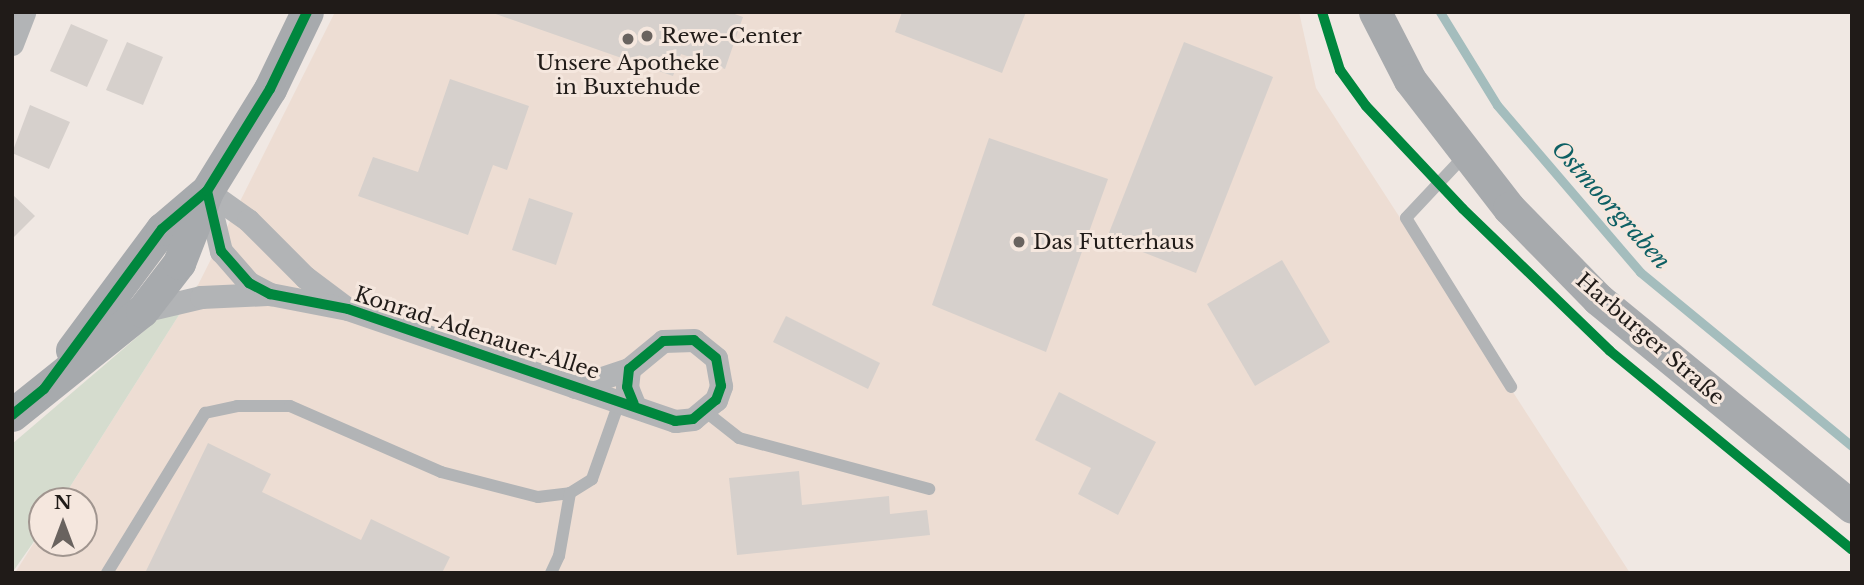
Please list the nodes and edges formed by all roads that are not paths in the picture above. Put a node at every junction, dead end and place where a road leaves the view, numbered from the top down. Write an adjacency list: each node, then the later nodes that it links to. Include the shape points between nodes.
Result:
1 (24, 12): 4 (street)
2 (307, 12): 6 (street, Konrad-Adenauer-Allee, via 270,89)
3 (1375, 12): 5 (street, Harburger Straße, via 1410,80)
4 (12, 44)
5 (1467, 153): 12 (lane, via 1406,218); 19 (street, Harburger Straße, via 1509,208 1598,299)
6 (207, 191): 7 (street, Konrad-Adenauer-Allee, via 220,251 249,283); 8 (street, Konrad-Adenauer-Allee, via 248,220 305,277); 9 (street, Konrad-Adenauer-Allee, via 179,263); 13 (street, Konrad-Adenauer-Allee, via 162,229)
7 (270, 294): 8 (street, Konrad-Adenauer-Allee); 9 (street, Konrad-Adenauer-Allee, via 201,297)
8 (348, 309): 11 (street, Konrad-Adenauer-Allee)
9 (142, 311): 13 (street, Konrad-Adenauer-Allee)
10 (629, 369): 11 (street, Konrad-Adenauer-Allee); 14 (street, Konrad-Adenauer-Allee); 15 (street, Konrad-Adenauer-Allee, via 663,341 694,341 716,358 720,371 721,386)
11 (575, 387): 14 (street, Konrad-Adenauer-Allee)
12 (1511, 387)
13 (44, 389): 16 (street, Konrad-Adenauer-Allee)
14 (627, 402): 15 (street, Konrad-Adenauer-Allee, via 675,421); 18 (lane, via 592,480)
15 (706, 412): 17 (lane, via 739,438)
16 (12, 415)
17 (929, 489)
18 (570, 493): 20 (lane, via 538,497 504,492 440,472 290,407 237,407 205,413); 21 (lane, via 559,556)
19 (1852, 507)
20 (107, 573)
21 (551, 573)

